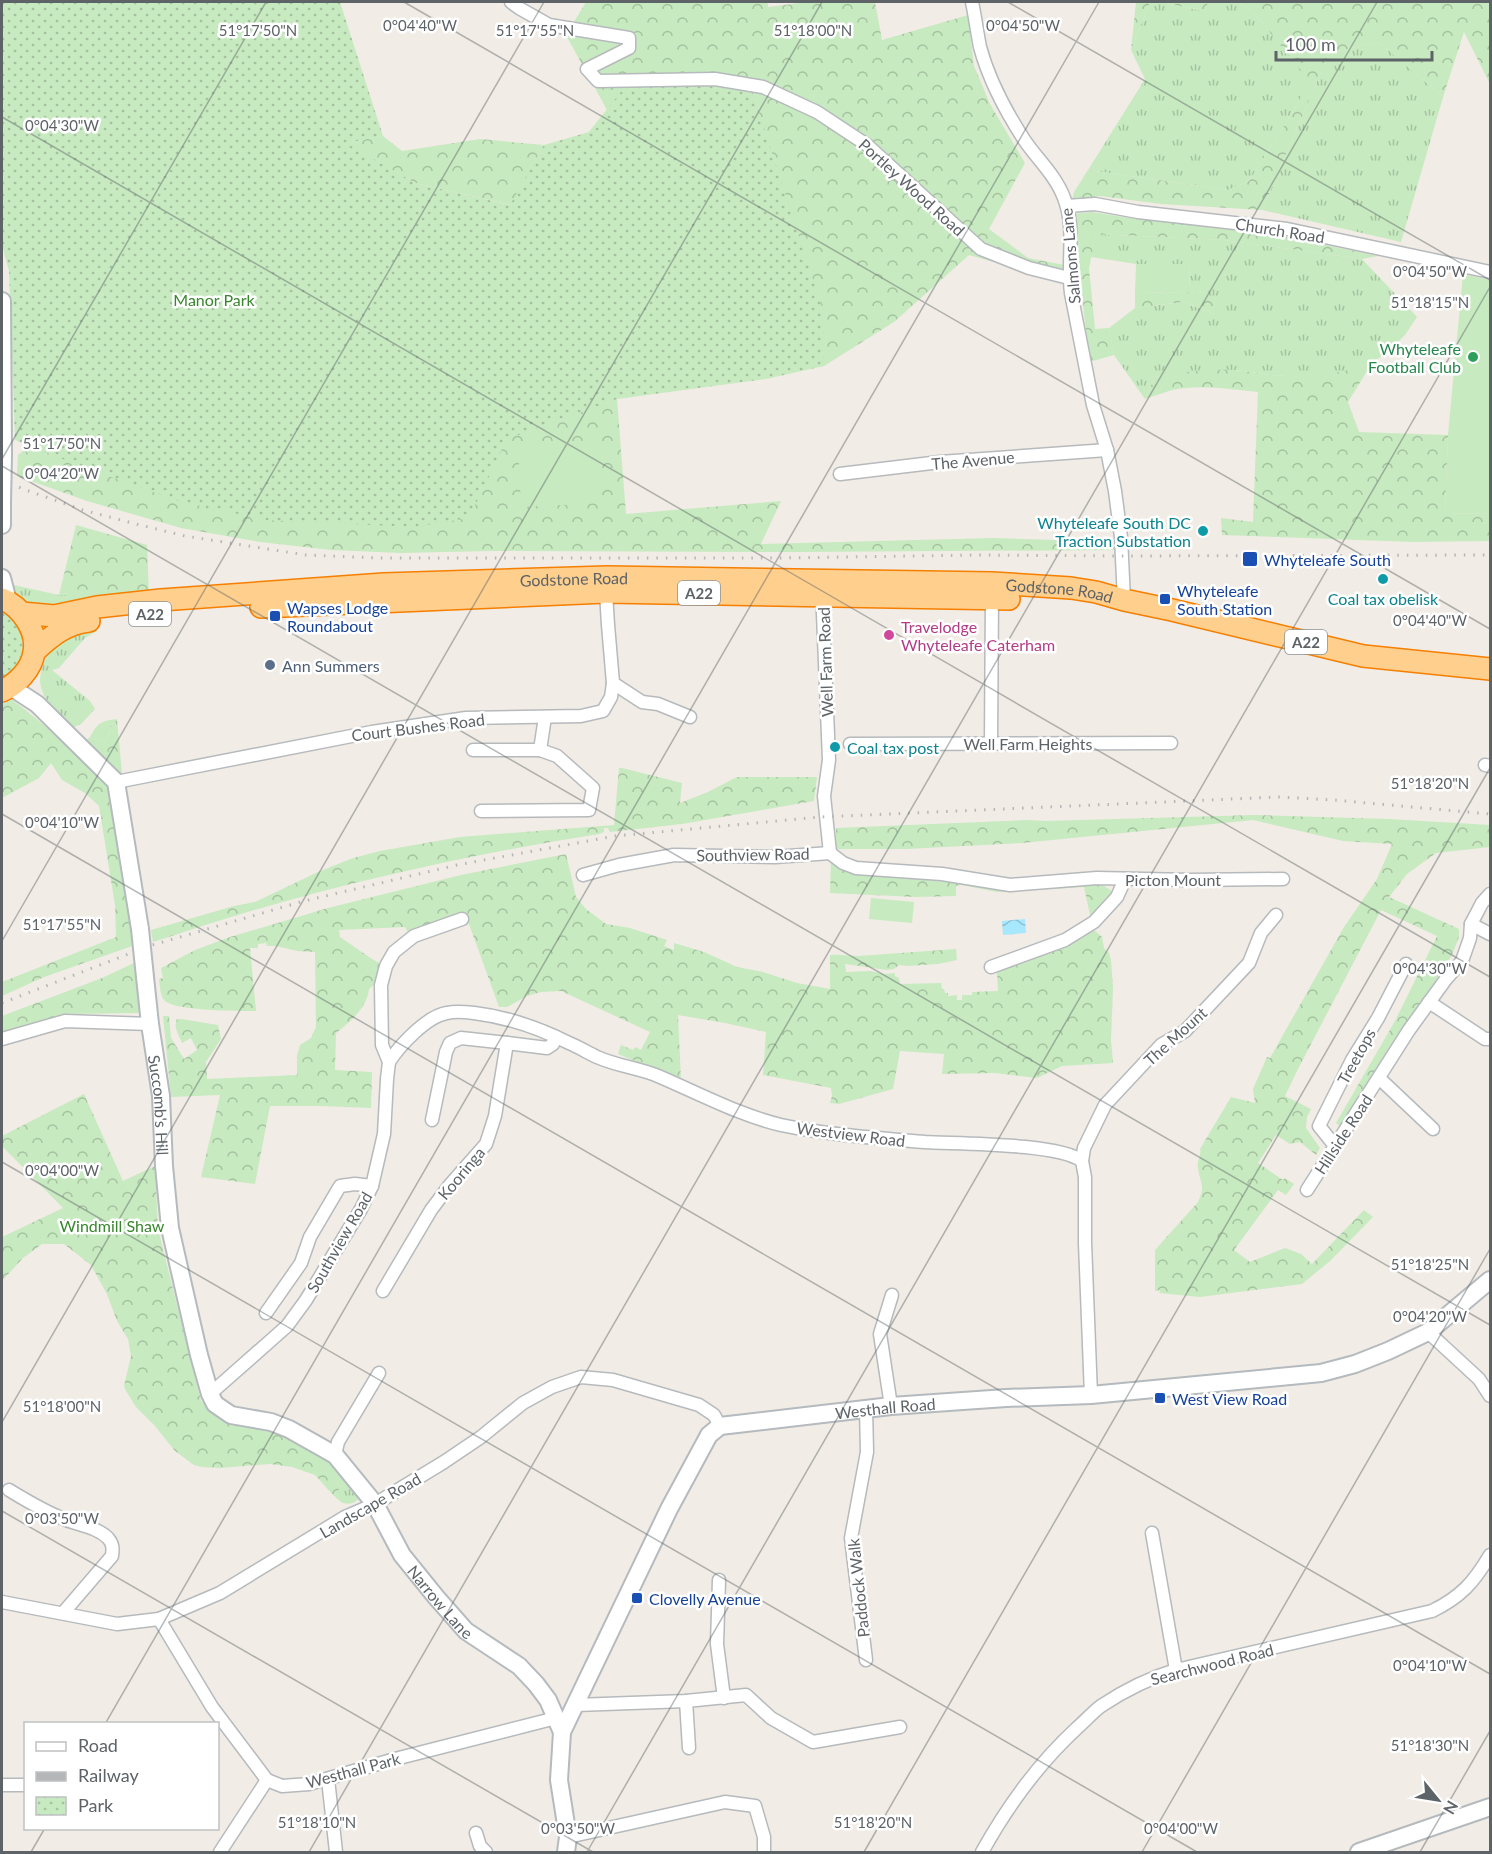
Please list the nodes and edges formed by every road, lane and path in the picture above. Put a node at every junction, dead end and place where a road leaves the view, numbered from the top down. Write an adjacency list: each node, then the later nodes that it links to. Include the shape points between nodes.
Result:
1 (511, 2): 5 (street, Portley Wood Road, via 549,25 630,38 629,48 588,69 598,81 715,79 763,87 817,112 867,145 981,249 1029,268)
2 (972, 2): 3 (street, Salmons Lane, via 994,86 1016,126 1061,190)
3 (1067, 206): 4 (street, Church Road, via 1095,204 1287,229); 5 (street, Salmons Lane)
4 (1491, 272)
5 (1069, 278): 8 (street, Salmons Lane, via 1088,384)
6 (2, 301): 7 (street)
7 (2, 438): 10 (street, bridge)
8 (1107, 450): 9 (street, The Avenue); 17 (street, Salmons Lane, via 1122,537)
9 (840, 474)
10 (3, 501): 11 (street)
11 (2, 525)
12 (2, 579): 18 (street)
13 (822, 587): 14 (highway, Godstone Road / A22, via 607,577); 15 (highway, Godstone Road / A22); 16 (highway, Godstone Road / A22); 34 (street, Well Farm Road, via 829,760 824,796)
14 (459, 590): 16 (highway, Godstone Road / A22); 19 (highway, Godstone Road / A22, via 384,584)
15 (992, 591): 17 (highway, Godstone Road / A22, via 1096,602); 27 (street)
16 (606, 592): 22 (street, Court Bushes Road)
17 (1124, 600): 21 (highway, Godstone Road / A22, via 1363,656)
18 (10, 604): 19 (highway, Godstone Road / A22, via 54,616 97,607); 20 (highway, via 31,628)
19 (161, 606): 20 (highway, Godstone Road / A22, via 71,625 53,635)
20 (31, 660): 23 (highway); 24 (street)
21 (1491, 669)
22 (614, 683): 25 (street, Court Bushes Road, via 603,711); 26 (street, via 642,702)
23 (6, 689): 24 (street)
24 (37, 704): 32 (street)
25 (545, 717): 31 (street); 32 (street, Court Bushes Road, via 466,718 372,732)
26 (690, 717)
27 (991, 743): 28 (street, Well Farm Heights); 29 (street, Well Farm Heights)
28 (1171, 743)
29 (850, 744)
30 (473, 750): 31 (street)
31 (540, 750): 33 (street, via 557,756 593,788 589,810)
32 (116, 782): 47 (street, Succomb's Hill, bridge, via 140,929)
33 (481, 811)
34 (830, 853): 35 (street, Southview Road, via 775,857 674,855); 38 (street, Southview Road, via 856,868 942,874 1010,885)
35 (583, 875)
36 (1125, 879): 37 (street, Picton Mount); 38 (street, Picton Mount); 45 (street, via 1117,897 1094,922 1065,940)
37 (1283, 879)
38 (1064, 880)
39 (1491, 894): 42 (street, Hillside Road)
40 (1276, 915): 57 (street, The Mount, via 1261,933 1249,963 1185,1031 1161,1045 1105,1105 1084,1148)
41 (462, 919): 52 (street, Southview Road, via 414,936 394,952 386,966 381,985 382,1045)
42 (1472, 924): 43 (street); 46 (street, Hillside Road, via 1461,961)
43 (1491, 934)
44 (1406, 964): 56 (street, Treetops, via 1319,1126)
45 (991, 967)
46 (1429, 1002): 50 (street, via 1485,1039); 53 (street, Hillside Road)
47 (150, 1023): 49 (street, via 65,1021); 66 (street, Succomb's Hill, via 161,1096 170,1228)
48 (556, 1037): 51 (street, via 547,1048); 52 (street, Westview Road, via 494,1015 446,1012 424,1024); 57 (street, Westview Road, via 598,1058 657,1076 777,1124 849,1136 1042,1149)
49 (2, 1039)
50 (1491, 1039)
51 (507, 1043): 54 (street, via 461,1038 450,1043); 61 (street, Kooringa, via 495,1116 486,1144 430,1210)
52 (389, 1062): 58 (street, Southview Road, via 384,1134)
53 (1379, 1078): 55 (street, Hillside Road); 56 (street, Hillside Road)
54 (432, 1120)
55 (1433, 1129)
56 (1335, 1146): 59 (street, Hillside Road)
57 (1082, 1161): 67 (street)
58 (372, 1186): 63 (street, via 340,1186 310,1237 301,1263); 66 (street, Southview Road, via 287,1326)
59 (1307, 1190)
60 (1491, 1280): 64 (street, Westhall Road)
61 (383, 1291)
62 (892, 1295): 69 (street, via 880,1334)
63 (266, 1313)
64 (1428, 1332): 67 (street, Westhall Road, via 1355,1364 1321,1373); 68 (street, via 1479,1379)
65 (380, 1373): 72 (street, via 338,1442)
66 (210, 1394): 72 (street, via 215,1404 231,1415 271,1422)
67 (1091, 1395): 69 (street, Westhall Road)
68 (1491, 1396)
69 (891, 1406): 70 (street, Westhall Road)
70 (866, 1409): 71 (street, Westhall Road); 81 (street, Paddock Walk, via 867,1452 851,1538)
71 (720, 1426): 74 (street, Landscape Road, via 714,1415 699,1405 613,1380 581,1377 523,1403 481,1437); 85 (street, via 709,1435 669,1509)
72 (335, 1455): 74 (street, Narrow Lane)
73 (10, 1490): 79 (street, via 35,1506 95,1529 113,1546 112,1556)
74 (375, 1504): 80 (street, Landscape Road, via 345,1517 220,1593); 86 (street, Narrow Lane, via 402,1556 436,1598 466,1631 519,1666 548,1700)
75 (1152, 1533): 82 (street)
76 (1489, 1562): 82 (street, Searchwood Road, via 1460,1594 1432,1611)
77 (719, 1580): 83 (street, via 717,1644)
78 (2, 1602): 79 (street, Landscape Road)
79 (63, 1613): 80 (street, Landscape Road, via 117,1624)
80 (159, 1620): 90 (street, via 212,1707)
81 (866, 1660)
82 (1176, 1670): 100 (street, Searchwood Road, via 1152,1677 1099,1707 1039,1768)
83 (724, 1698): 84 (street); 87 (street, via 746,1695 771,1718 813,1742)
84 (686, 1701): 85 (street); 88 (street)
85 (576, 1705): 86 (street)
86 (559, 1725): 89 (street, Westhall Park, via 395,1759); 95 (street, via 559,1780)
87 (900, 1728)
88 (689, 1748)
89 (328, 1779): 90 (street, Westhall Park, via 282,1786); 97 (street)
90 (267, 1780): 96 (street)
91 (2, 1785): 92 (street)
92 (24, 1785)
93 (1491, 1807): 101 (street)
94 (476, 1833): 98 (street)
95 (567, 1845): 99 (street, via 725,1802 755,1806)
96 (219, 1852)
97 (336, 1852)
98 (486, 1852)
99 (764, 1852)
100 (982, 1852)
101 (1359, 1852)

